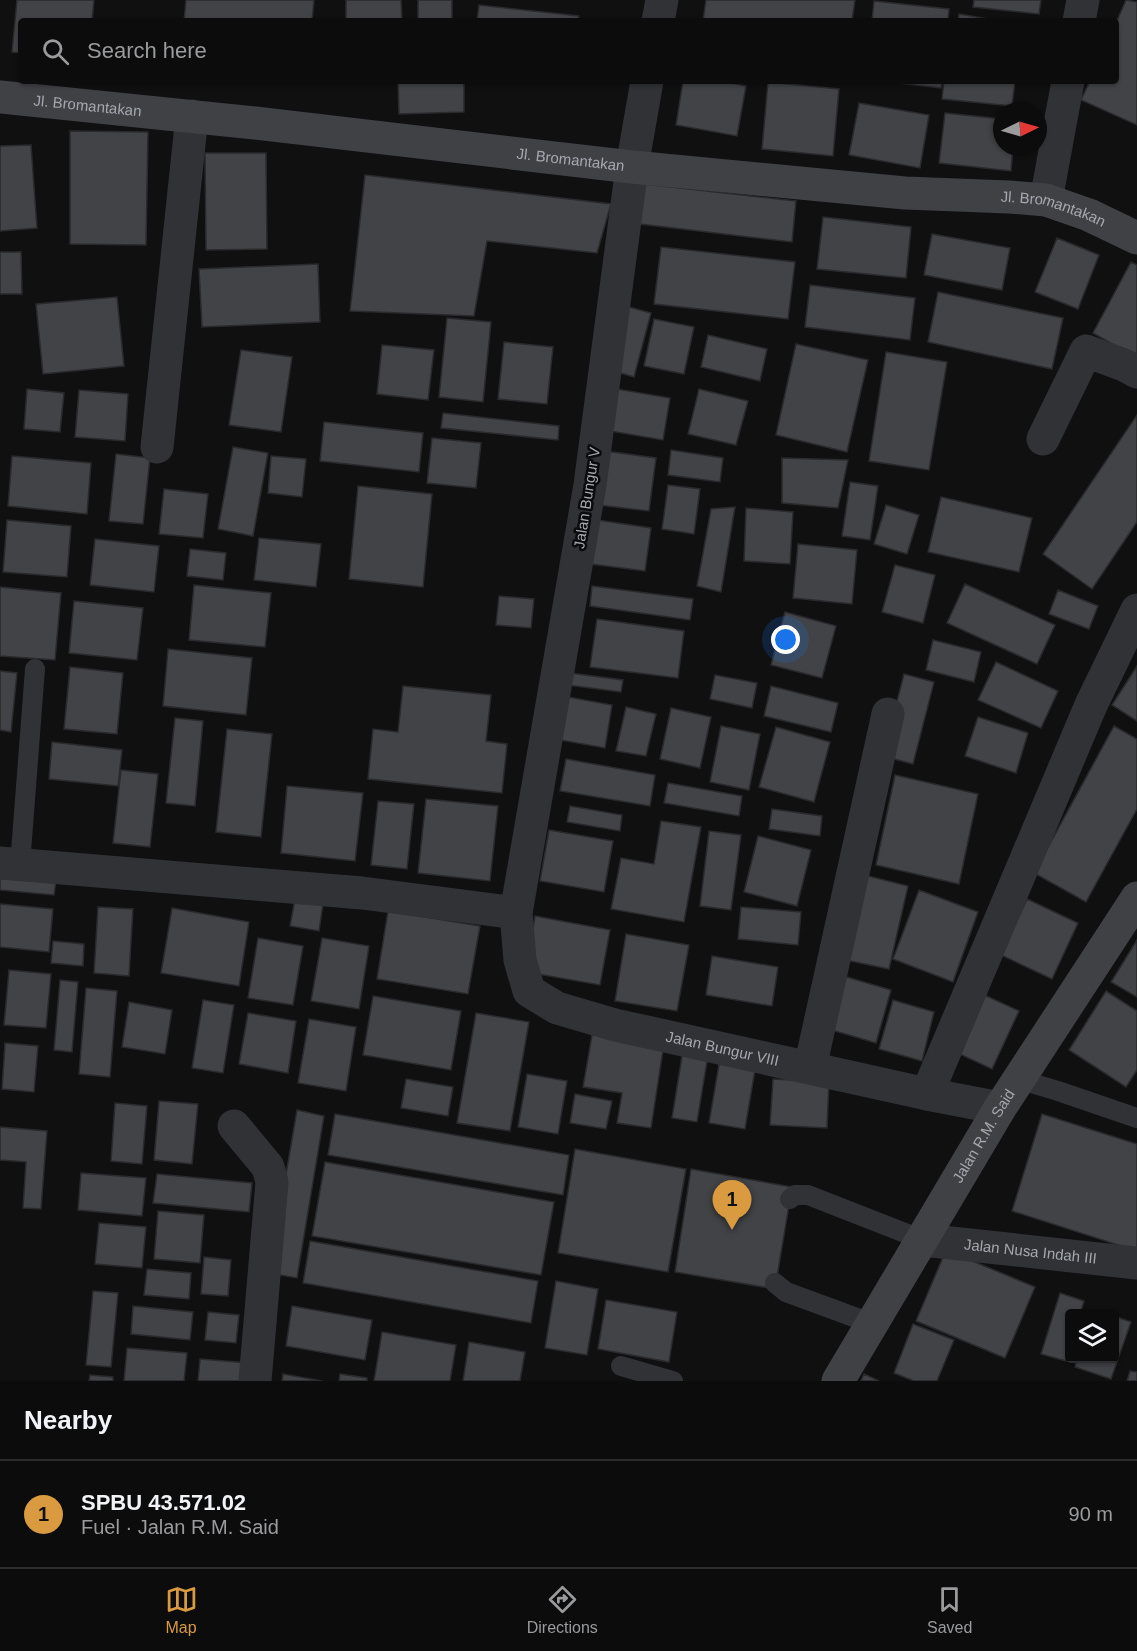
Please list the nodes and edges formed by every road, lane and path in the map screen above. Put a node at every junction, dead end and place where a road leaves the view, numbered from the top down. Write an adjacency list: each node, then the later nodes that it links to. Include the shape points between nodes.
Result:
1 (662, 0): 3 (street)
2 (1083, 0): 4 (street)
3 (659, 18)
4 (1080, 18)
5 (646, 84): 9 (street, Jalan Bungur V)
6 (1067, 84): 10 (street)
7 (0, 97): 8 (street, Jl. Bromantakan)
8 (192, 116): 9 (street, Jl. Bromantakan); 14 (street)
9 (632, 168): 10 (street, Jl. Bromantakan, via 905,193); 20 (street, Jalan Bungur V, via 590,485)
10 (1046, 200): 11 (street, Jl. Bromantakan)
11 (1137, 238)
12 (1137, 372): 13 (street, via 1086,351)
13 (1043, 439)
14 (156, 447)
15 (1137, 610): 23 (street, via 1091,705)
16 (35, 669): 18 (lane)
17 (888, 714): 21 (street)
18 (10, 864): 20 (street, via 362,893)
19 (1137, 898): 22 (street, Jalan R.M. Said)
20 (516, 913): 21 (street, Jalan Bungur VIII, via 520,960 529,991 557,1008 615,1025)
21 (810, 1068): 23 (street, Jalan Bungur VIII)
22 (1018, 1079): 24 (street, Jalan R.M. Said); 25 (lane)
23 (927, 1094): 24 (street, Jalan Bungur VIII)
24 (1000, 1108): 28 (street, Jalan R.M. Said)
25 (1137, 1119)
26 (234, 1126): 33 (street, via 268,1167 272,1182)
27 (790, 1200): 28 (lane, via 795,1195 808,1195)
28 (923, 1240): 29 (street, Jalan Nusa Indah III); 31 (street, Jalan R.M. Said)
29 (1137, 1263)
30 (776, 1283): 31 (lane, via 786,1292)
31 (873, 1324): 35 (street, Jalan R.M. Said)
32 (621, 1366): 34 (lane)
33 (255, 1381)
34 (673, 1381)
35 (838, 1381)

